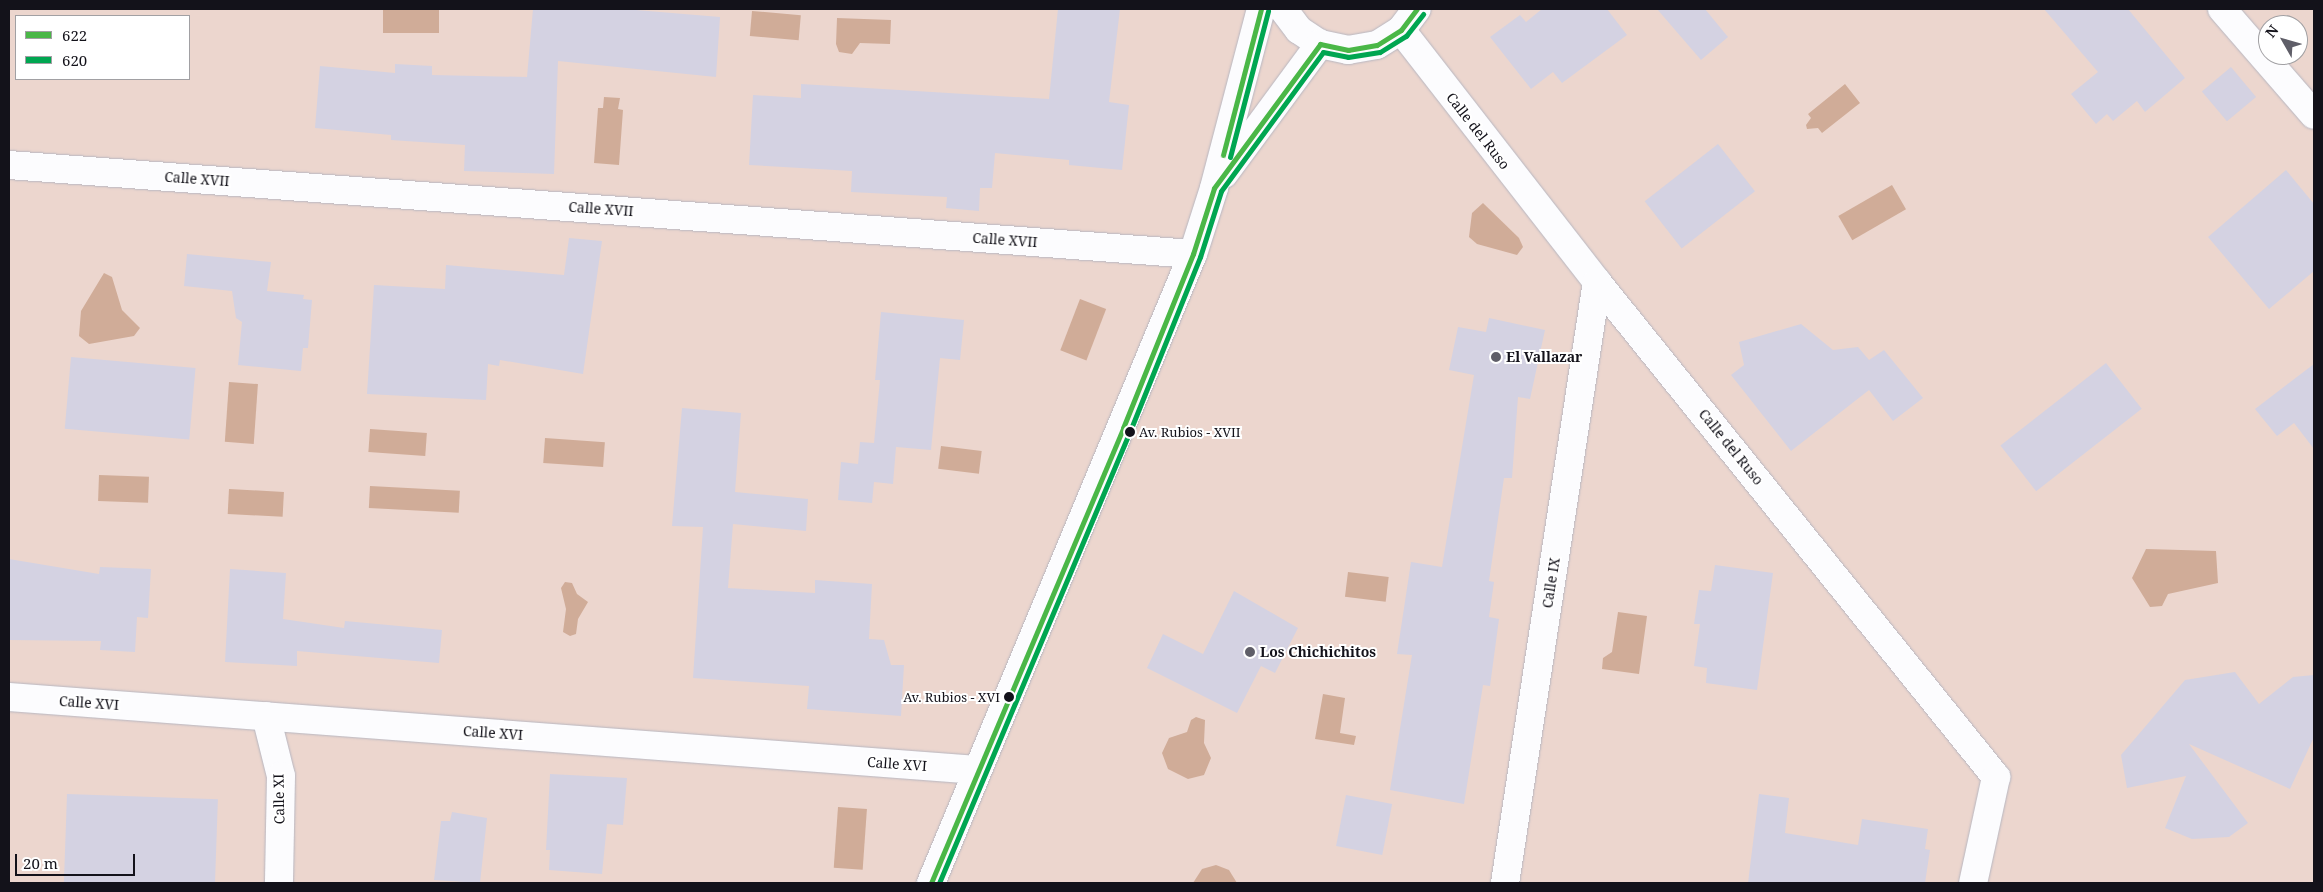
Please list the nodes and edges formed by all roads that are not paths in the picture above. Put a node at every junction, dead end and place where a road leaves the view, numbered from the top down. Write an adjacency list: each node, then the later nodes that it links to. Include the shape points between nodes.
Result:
1 (1261, 9): 9 (street)
2 (1283, 9): 6 (street, via 1299,30)
3 (1417, 9): 5 (street)
4 (2222, 9): 7 (street)
5 (1401, 30): 6 (street, via 1377,45 1348,50); 11 (street, Calle del Ruso)
6 (1320, 44): 9 (street)
7 (2314, 115)
8 (9, 165): 10 (street, Calle XVII)
9 (1214, 188): 10 (street)
10 (1193, 254): 14 (street)
11 (1597, 282): 17 (street, Calle IX); 18 (street, Calle del Ruso, via 1996,777)
12 (9, 697): 13 (street, Calle XVI)
13 (266, 716): 14 (street, Calle XVI); 15 (street, Calle XI, via 281,776)
14 (977, 770): 16 (street)
15 (278, 883)
16 (931, 883)
17 (1505, 883)
18 (1973, 883)

